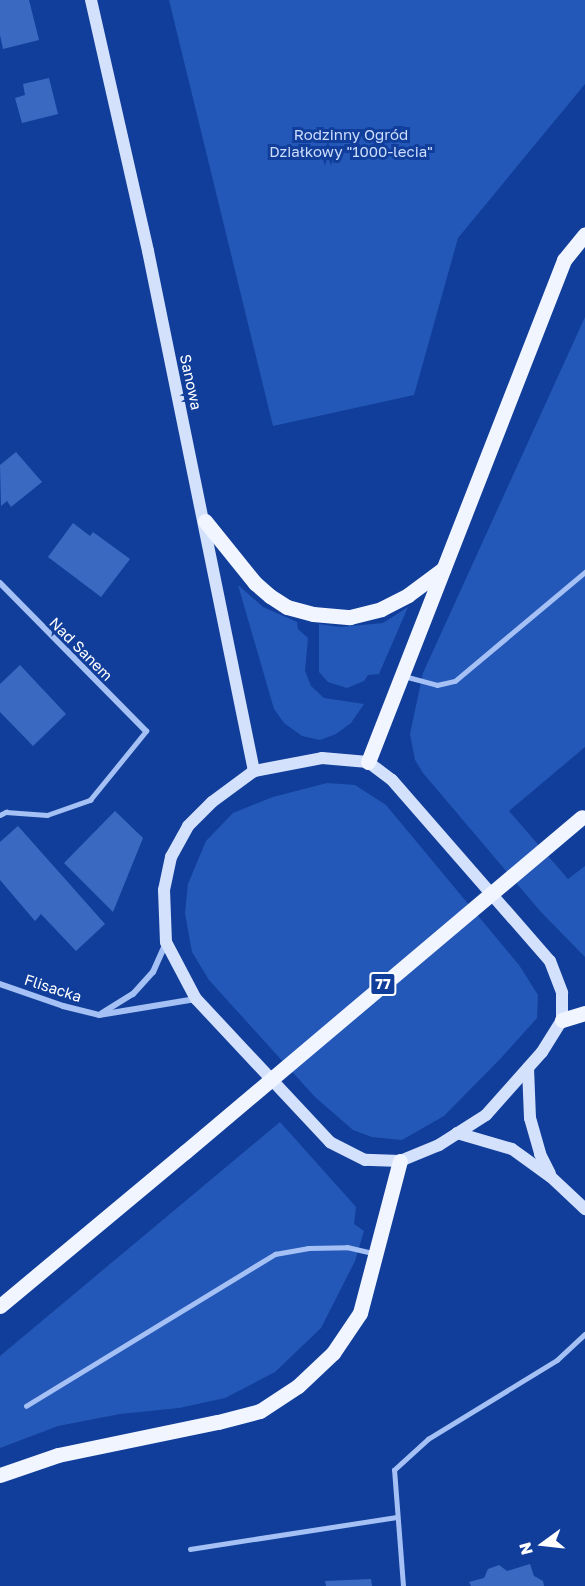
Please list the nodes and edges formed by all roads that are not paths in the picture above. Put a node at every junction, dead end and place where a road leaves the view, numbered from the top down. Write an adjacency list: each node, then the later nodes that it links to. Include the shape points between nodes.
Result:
1 (91, 0): 3 (main road, Sanowa)
2 (585, 234): 4 (main road, via 564,260)
3 (205, 521): 4 (main road, via 270,596 287,608 313,614 350,617 381,609); 10 (main road, Sanowa)
4 (443, 569): 7 (main road)
5 (585, 572): 7 (lane, via 455,681 437,685)
6 (0, 584): 8 (street, Nad Sanem)
7 (402, 675): 9 (main road)
8 (146, 731): 11 (lane, via 90,800 47,815)
9 (368, 762): 10 (main road, via 322,758); 18 (main road, via 392,780 550,961 562,993)
10 (254, 771): 13 (main road, via 212,802 188,826 171,857 164,890)
11 (0, 815)
12 (584, 816): 25 (main road, 77, bridge)
13 (166, 942): 15 (main road); 17 (street, Flisacka, via 153,972 133,994)
14 (0, 984): 17 (street, Flisacka)
15 (196, 999): 17 (street, Flisacka); 21 (main road, via 330,1142 365,1161)
16 (585, 1013): 18 (main road)
17 (99, 1015)
18 (562, 1020): 19 (main road)
19 (528, 1068): 20 (main road, via 486,1115); 22 (main road, via 530,1118)
20 (457, 1133): 21 (main road); 22 (main road, via 512,1149)
21 (400, 1161): 24 (main road)
22 (551, 1177): 23 (main road)
23 (585, 1209)
24 (377, 1255): 27 (lane, via 348,1247 275,1254); 28 (main road, via 360,1314 333,1353 298,1386 261,1411 57,1455)
25 (0, 1306)
26 (585, 1334): 29 (lane, via 557,1360 428,1438 394,1470)
27 (26, 1406)
28 (0, 1475)
29 (398, 1517): 30 (lane); 31 (lane)
30 (190, 1549)
31 (403, 1586)

